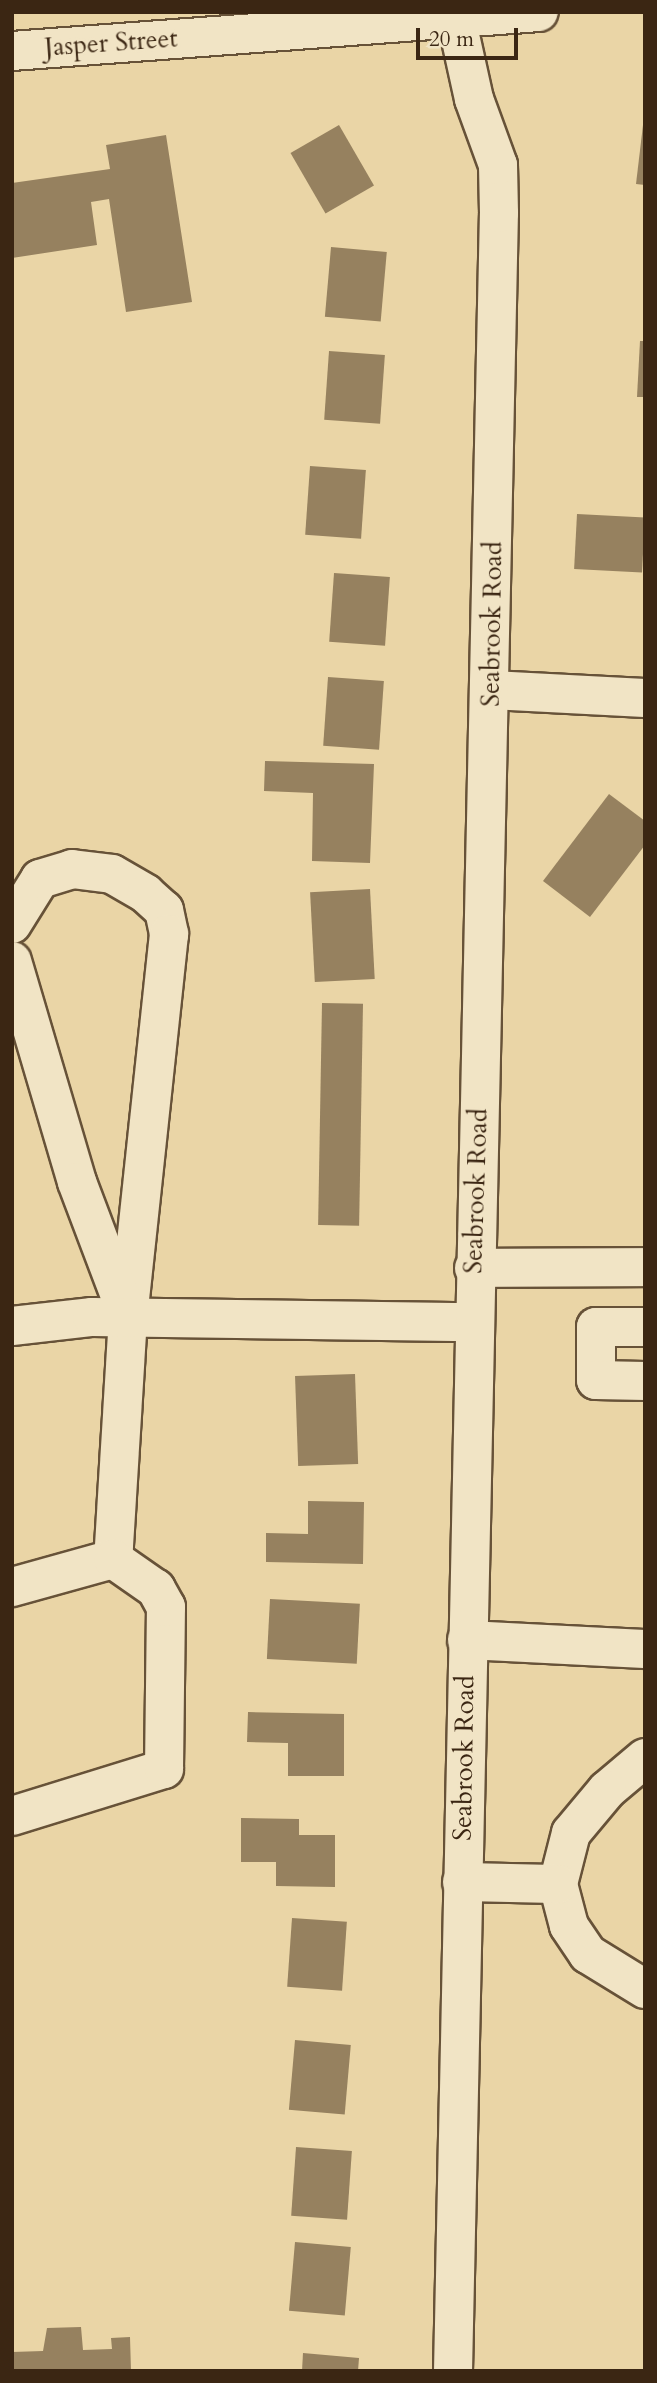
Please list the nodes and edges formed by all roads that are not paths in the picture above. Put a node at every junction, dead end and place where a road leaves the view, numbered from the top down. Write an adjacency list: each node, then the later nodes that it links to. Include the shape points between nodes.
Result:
1 (539, 12): 2 (street, Jasper Street)
2 (456, 17): 3 (street, Jasper Street); 5 (street, Seabrook Road, via 474,99 498,165)
3 (210, 24): 4 (street, Jasper Street)
4 (12, 51)
5 (491, 690): 6 (street); 10 (street, Seabrook Road)
6 (645, 698)
7 (12, 924): 11 (street, via 40,879 72,869 112,874 164,910 169,934)
8 (12, 961): 11 (street, via 76,1182)
9 (645, 1267): 10 (street)
10 (474, 1268): 12 (street, Seabrook Road)
11 (128, 1317): 12 (street); 13 (street, via 32,1319); 16 (street)
12 (472, 1322): 18 (street, Seabrook Road)
13 (12, 1326)
14 (645, 1327): 15 (street, via 596,1327 596,1380)
15 (645, 1381)
16 (113, 1559): 17 (street); 21 (street, via 156,1589 166,1607 164,1769)
17 (12, 1587)
18 (467, 1640): 19 (street); 22 (street, Seabrook Road)
19 (645, 1648)
20 (645, 1758): 23 (street, via 607,1790 571,1833)
21 (12, 1816)
22 (462, 1882): 23 (street); 25 (street, Seabrook Road)
23 (558, 1884): 24 (street, via 569,1926 588,1954)
24 (645, 1989)
25 (453, 2371)

